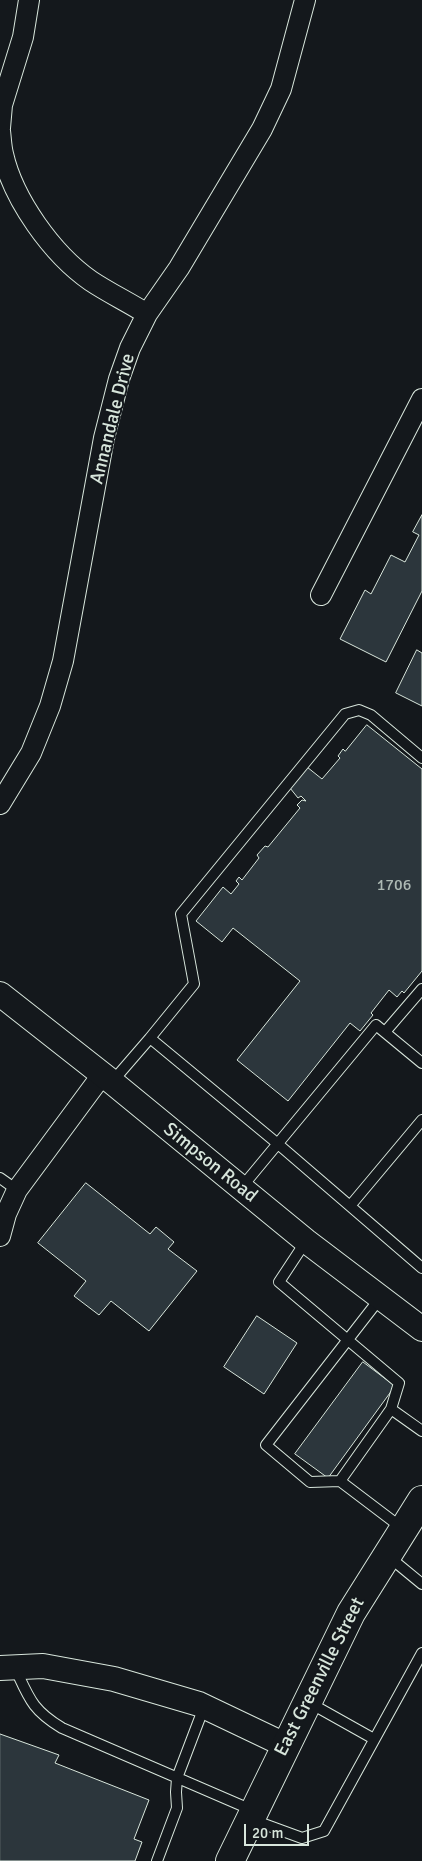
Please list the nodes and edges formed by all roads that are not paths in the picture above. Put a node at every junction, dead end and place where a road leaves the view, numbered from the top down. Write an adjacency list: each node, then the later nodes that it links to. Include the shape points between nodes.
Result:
1 (29, 0): 3 (street, via 23,37 2,105)
2 (305, 0): 4 (street, Annandale Drive, via 281,88 262,129)
3 (0, 130): 4 (street, via 3,154 14,184 38,227 90,280)
4 (147, 314): 8 (street, Annandale Drive, via 119,379 104,438 63,661 50,706 31,753)
5 (422, 399): 6 (street)
6 (322, 595)
7 (422, 758): 12 (lane, via 371,714 359,710 345,714 181,914 194,984)
8 (0, 804)
9 (422, 990): 11 (lane)
10 (0, 994): 14 (street, Simpson Road)
11 (385, 1032): 13 (lane); 16 (lane, via 376,1025)
12 (150, 1038): 14 (lane); 16 (lane)
13 (422, 1064)
14 (107, 1078): 18 (street, Simpson Road); 19 (street)
15 (422, 1120): 20 (lane)
16 (278, 1144): 18 (lane); 20 (lane)
17 (0, 1178): 19 (lane)
18 (241, 1188): 22 (street, Simpson Road)
19 (18, 1190): 21 (street)
20 (350, 1206): 23 (lane)
21 (0, 1236)
22 (306, 1241): 24 (street, Simpson Road); 26 (lane, via 279,1282)
23 (422, 1268)
24 (381, 1297): 25 (street, Simpson Road); 26 (lane)
25 (422, 1329)
26 (348, 1340): 27 (lane, via 399,1383); 29 (lane, via 266,1445 310,1482)
27 (391, 1409): 28 (lane); 29 (lane)
28 (422, 1431)
29 (340, 1481): 31 (lane)
30 (422, 1500): 31 (main road, East Greenville Street)
31 (403, 1529): 32 (main road, East Greenville Street)
32 (387, 1556): 33 (lane); 36 (main road, East Greenville Street, via 351,1613)
33 (422, 1584)
34 (422, 1653): 38 (lane)
35 (8, 1668): 37 (street, via 43,1666 114,1679); 40 (lane, via 45,1718)
36 (307, 1701): 38 (lane); 39 (main road, East Greenville Street)
37 (204, 1707): 39 (street); 40 (lane)
38 (374, 1739): 41 (lane, via 324,1831 302,1838)
39 (285, 1745): 41 (main road, East Greenville Street)
40 (177, 1778): 41 (lane); 42 (lane, via 177,1808)
41 (252, 1815): 43 (main road, East Greenville Street)
42 (157, 1861)
43 (230, 1861)

